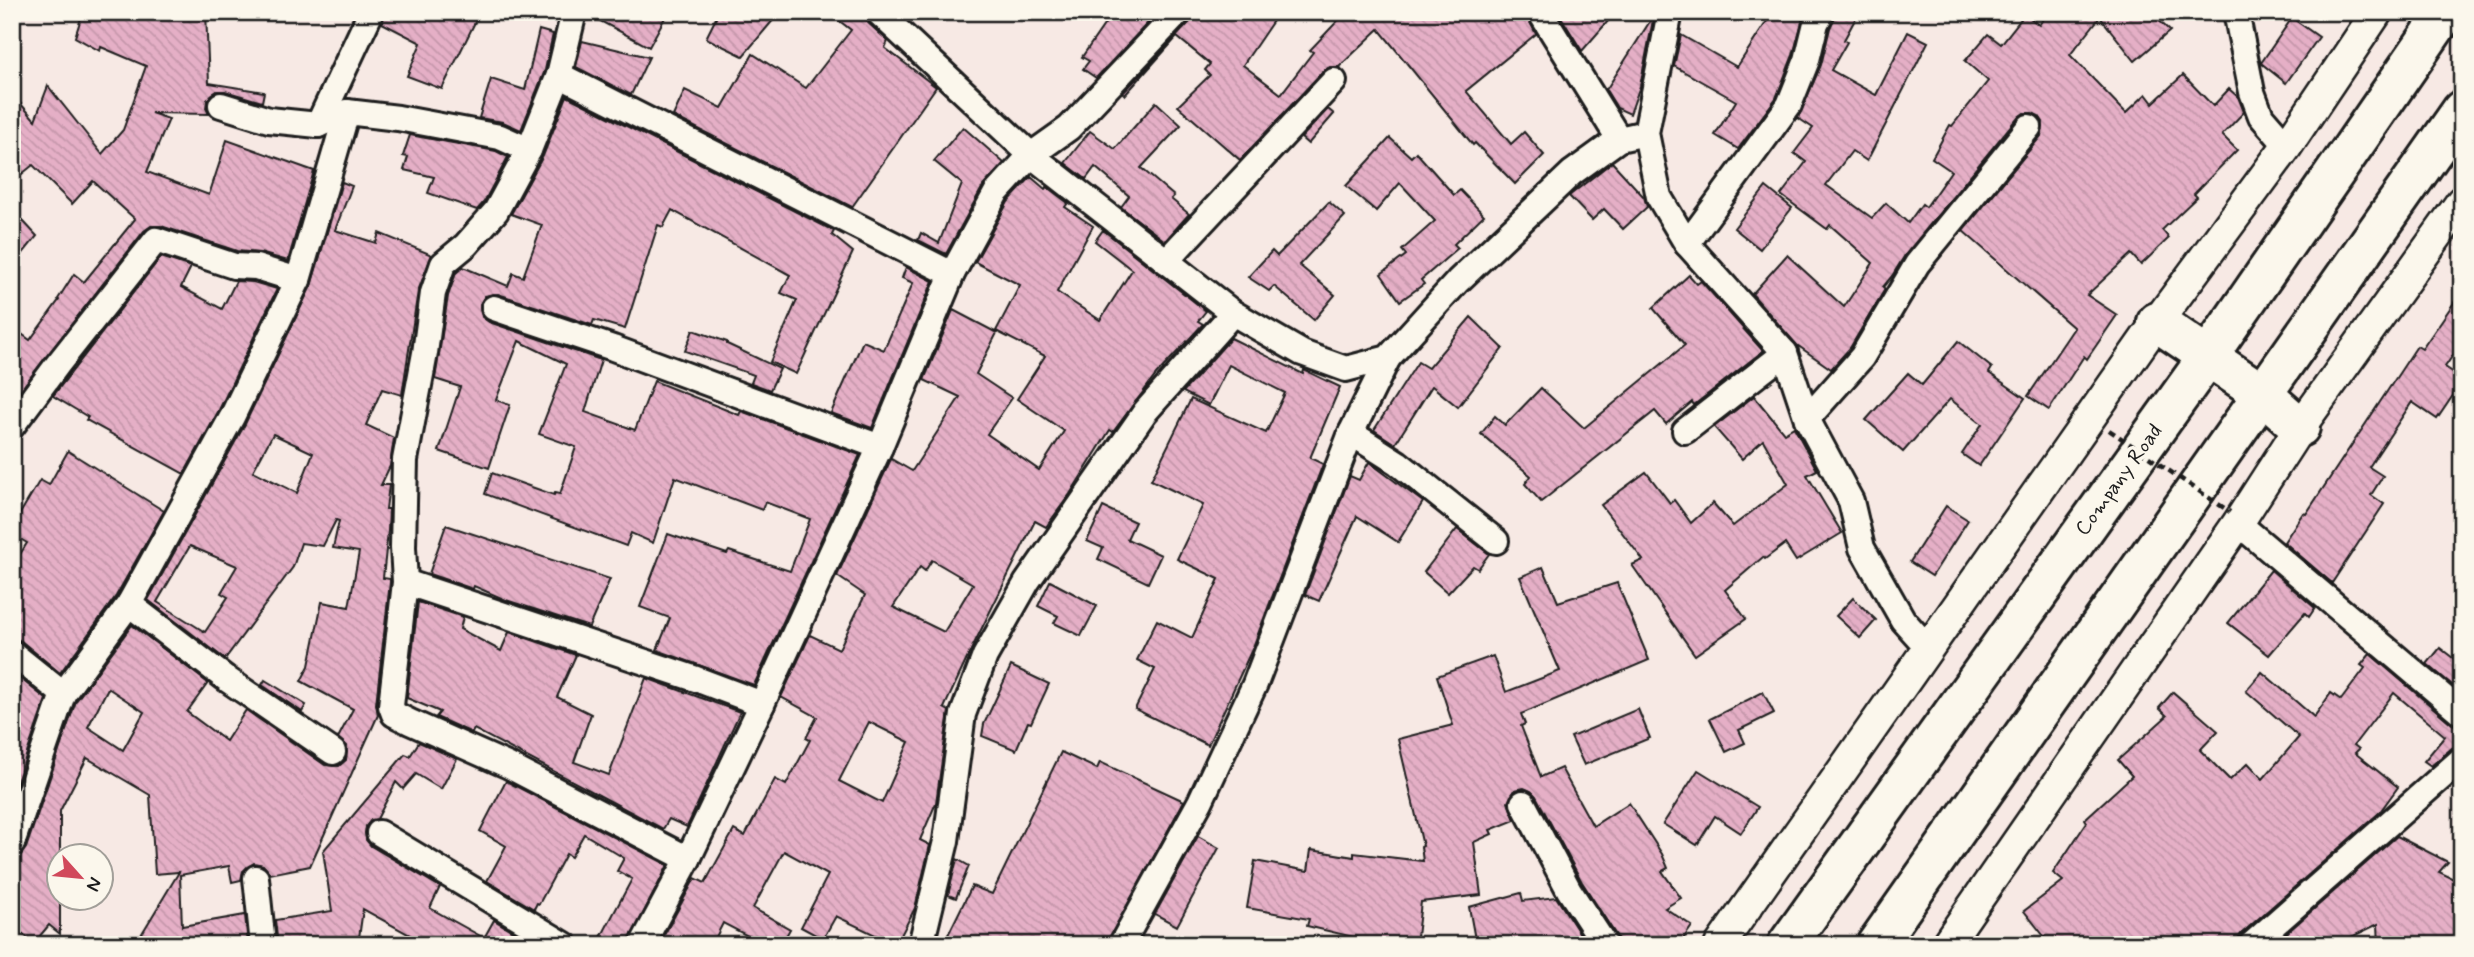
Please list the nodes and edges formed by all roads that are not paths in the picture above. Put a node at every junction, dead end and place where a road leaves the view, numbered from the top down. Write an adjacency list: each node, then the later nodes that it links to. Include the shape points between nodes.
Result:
1 (371, 12): 17 (street)
2 (574, 12): 12 (street)
3 (878, 12): 11 (street)
4 (1179, 12): 23 (street, via 1069,128)
5 (1540, 12): 20 (street)
6 (1671, 12): 19 (street)
7 (1822, 12): 25 (street, via 1789,105)
8 (2236, 12): 21 (street, via 2261,116)
9 (2377, 12): 21 (street)
10 (2446, 12): 33 (highway, Company Road)
11 (903, 22): 23 (street)
12 (559, 75): 22 (street); 27 (street)
13 (1334, 81): 26 (street)
14 (220, 105): 17 (street, via 269,120)
15 (2462, 110): 35 (highway)
16 (347, 112): 17 (street); 22 (street, via 500,137); 28 (street)
17 (318, 125)
18 (2029, 127): 36 (street, via 1916,264 1862,357)
19 (1646, 133): 20 (street); 25 (street, via 1659,197)
20 (1619, 139): 34 (street, via 1572,173 1486,254)
21 (2287, 146): 31 (street)
22 (529, 149): 44 (street, via 495,211 443,264 433,293 405,460)
23 (1031, 155): 26 (street); 27 (street, via 996,193)
24 (2462, 201): 38 (street)
25 (1687, 244): 32 (street)
26 (1166, 261): 30 (street)
27 (952, 274): 41 (street)
28 (298, 280): 37 (street, via 256,267 234,266 156,240); 45 (street, via 232,417)
29 (494, 308): 41 (street)
30 (1233, 313): 34 (street, via 1302,353 1346,369); 61 (street, via 1145,412 1027,582 985,656 963,714 946,841)
31 (2157, 322): 33 (highway); 46 (street)
32 (1784, 352): 36 (street); 39 (street)
33 (2209, 355): 35 (highway); 65 (highway, Company Road)
34 (1388, 358): 40 (street)
35 (2263, 394): 38 (highway); 66 (highway)
36 (1807, 419): 46 (street, via 1851,501 1863,548 1903,620)
37 (12, 426)
38 (2300, 427): 42 (street)
39 (1685, 431)
40 (1352, 433): 43 (street, via 1398,463); 62 (street, via 1255,684 1200,802)
41 (880, 447): 49 (street)
42 (2234, 518): 50 (street); 67 (street)
43 (1496, 541)
44 (405, 582): 49 (street); 56 (street, via 391,706 394,713 507,765)
45 (129, 604): 48 (street); 51 (street)
46 (1928, 648): 64 (street)
47 (12, 653): 48 (street)
48 (63, 694): 55 (street)
49 (762, 705): 56 (street)
50 (2462, 712)
51 (333, 752)
52 (2462, 759): 68 (street)
53 (1523, 803): 63 (street, via 1569,890)
54 (379, 833): 59 (street)
55 (12, 844)
56 (688, 859): 60 (street)
57 (256, 878): 58 (street)
58 (263, 945)
59 (565, 945)
60 (642, 945)
61 (921, 945)
62 (1121, 945)
63 (1605, 945)
64 (1720, 945)
65 (1787, 945)
66 (1875, 945)
67 (1946, 945)
68 (2251, 945)

